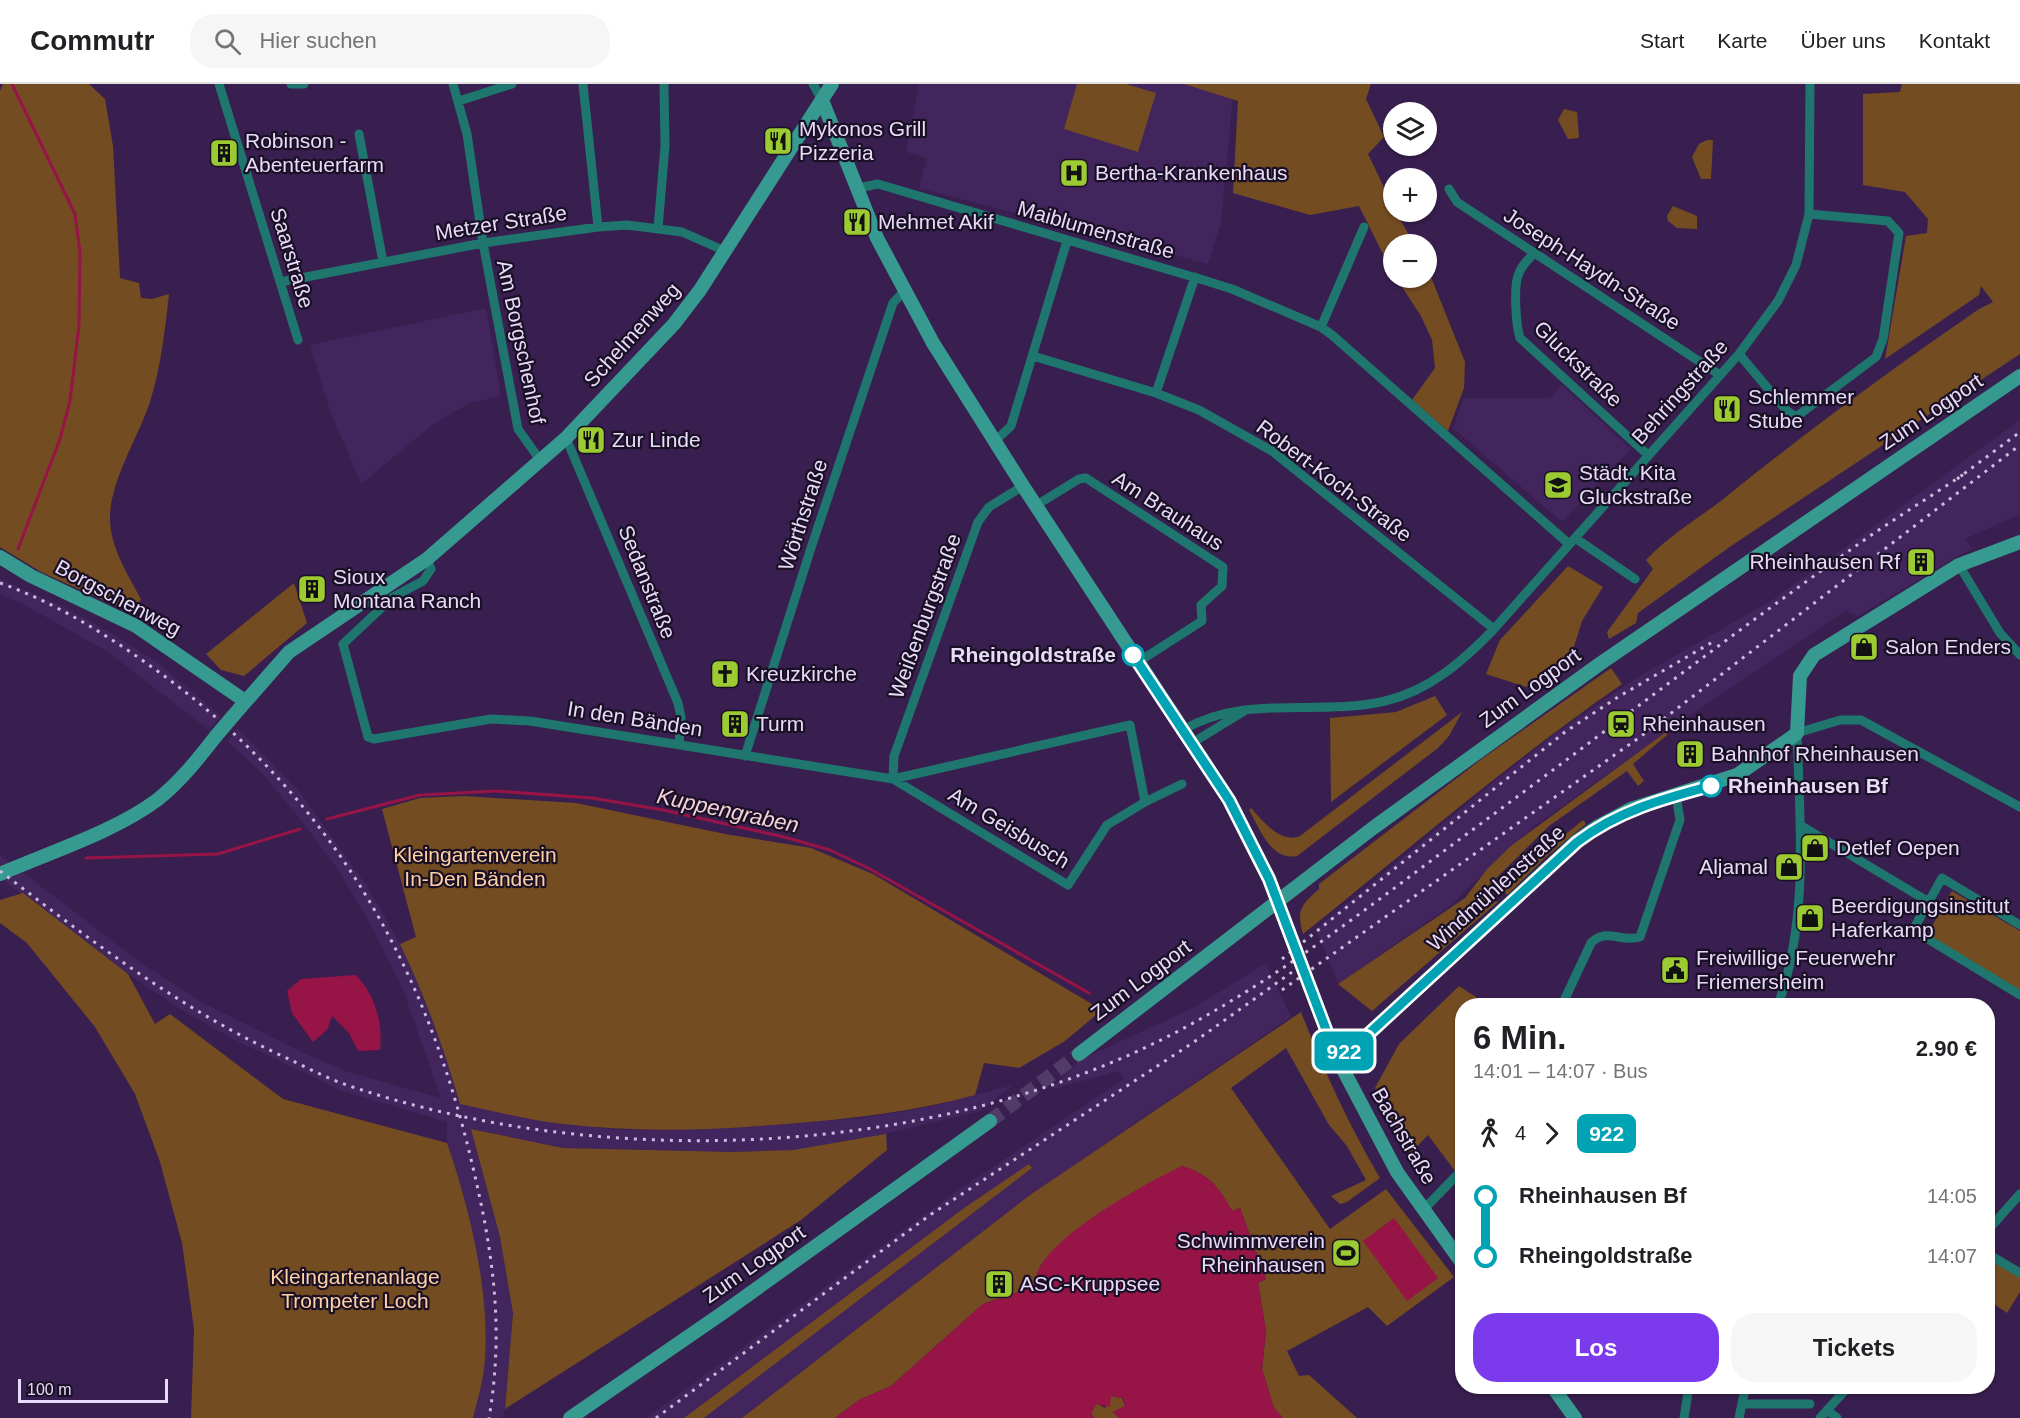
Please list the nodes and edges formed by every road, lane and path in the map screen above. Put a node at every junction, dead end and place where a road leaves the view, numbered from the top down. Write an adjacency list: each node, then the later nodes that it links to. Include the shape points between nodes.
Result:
1 (219, 84): 25 (street, Saarstraße)
2 (453, 84): 10 (street, Am Borgschenhof)
3 (512, 84): 9 (street)
4 (583, 84): 16 (street)
5 (664, 84): 18 (street)
6 (813, 84): 11 (street)
7 (832, 84): 11 (street, Schelmenweg)
8 (1810, 84): 15 (street, Behringstraße)
9 (496, 86): 10 (street)
10 (459, 100): 20 (street, Am Borgschenhof)
11 (822, 100): 13 (street); 21 (street, Schelmenweg)
12 (359, 134): 23 (street)
13 (858, 188): 19 (street, Maiblumenstraße, via 878,184); 26 (street)
14 (1449, 189): 22 (street, Joseph-Haydn-Straße, via 1457,202)
15 (1809, 214): 29 (street, Behringstraße, via 1796,265 1785,288); 29 (street, via 1888,220 1899,233 1883,339 1876,357 1796,417)
16 (598, 226): 18 (street, Metzer Straße); 20 (street, Metzer Straße)
17 (1364, 227): 27 (street)
18 (658, 228): 21 (street, Metzer Straße, via 698,237)
19 (1067, 241): 24 (street, Maiblumenstraße); 30 (street)
20 (483, 243): 23 (street, Metzer Straße); 37 (street, Am Borgschenhof, via 518,429)
21 (725, 251): 34 (street, Schelmenweg, via 674,324)
22 (1533, 254): 31 (street, Joseph-Haydn-Straße); 36 (street, Gluckstraße, via 1517,280 1520,338)
23 (383, 262): 25 (street, Metzer Straße)
24 (1195, 278): 27 (street, Maiblumenstraße, via 1232,289); 33 (street)
25 (280, 282): 28 (street, Saarstraße)
26 (905, 291): 35 (street); 55 (street, Wörthstraße, via 893,303)
27 (1321, 327): 40 (street, Maiblumenstraße)
28 (298, 340)
29 (1738, 354): 31 (street, Behringstraße)
30 (1033, 356): 33 (street, Robert-Koch-Straße); 35 (street, via 1011,426)
31 (1720, 375): 36 (street, Behringstraße)
32 (2020, 376): 63 (street, Zum Logport, via 1601,663)
33 (1156, 393): 46 (street, Robert-Koch-Straße, via 1208,415 1272,451)
34 (566, 438): 37 (street, Schelmenweg); 54 (street, Sedanstraße, via 678,703)
35 (994, 442): 38 (street)
36 (1648, 455): 40 (street, Behringstraße)
37 (540, 460): 43 (street, Schelmenweg)
38 (1023, 486): 39 (street); 56 (street, Weißenburgstraße, via 989,507 978,522 894,756)
39 (1035, 506): 48 (street); 48 (street, Am Brauhaus, via 1086,478 1223,567 1222,586 1201,605 1202,621)
40 (1572, 541): 45 (street, Maiblumenstraße); 46 (street, Behringstraße)
41 (2020, 542): 44 (street)
42 (0, 557): 49 (street, Borgschenweg, via 136,626)
43 (427, 559): 49 (street, Schelmenweg, via 289,652); 54 (street, In den Bänden, via 431,569 423,582 393,597 343,644 369,737 374,740 490,719 530,721)
44 (1959, 565): 47 (street, via 2000,633); 52 (street, via 1814,656 1800,676)
45 (1635, 579)
46 (1494, 629): 50 (street, Behringstraße, via 1455,666 1429,684 1386,701)
47 (2020, 656)
48 (1138, 662): 51 (street)
49 (245, 701): 62 (street, Schelmenweg, bridge, via 187,772 156,801 121,822)
50 (1246, 709): 51 (street, Behringstraße, via 1201,719); 53 (street)
51 (1183, 730): 53 (street)
52 (1797, 733): 58 (street, Windmühlenstraße, via 1737,775); 60 (street, via 1840,720 1861,720); 61 (street)
53 (1191, 743): 63 (street, via 1229,800)
54 (679, 744): 55 (street, In den Bänden)
55 (745, 756): 56 (street, In den Bänden)
56 (893, 779): 59 (street, Am Geisbusch, via 1068,885 1107,825); 59 (street, In den Bänden, via 1130,725)
57 (1182, 784): 59 (street, Am Geisbusch)
58 (1676, 795): 67 (street, via 1680,820 1640,938 1598,936); 70 (street, Windmühlenstraße, via 1632,809 1584,837 1363,1039)
59 (1145, 802)
60 (2020, 807)
61 (1800, 825): 64 (street); 68 (street, via 1794,953)
62 (0, 874)
63 (1278, 902): 69 (street, Zum Logport); 70 (street)
64 (1929, 902): 65 (street, via 1942,878); 66 (street, via 1913,930)
65 (2020, 925)
66 (2020, 995)
67 (1565, 998)
68 (1780, 998)
69 (1079, 1054)
70 (1336, 1056): 74 (street, Bachstraße, via 1397,1172)
71 (990, 1121): 86 (street, Zum Logport)
72 (1455, 1177): 74 (street)
73 (2020, 1194): 75 (street)
74 (1423, 1210): 76 (street, Bachstraße)
75 (1995, 1222)
76 (1455, 1253)
77 (1995, 1258): 78 (street)
78 (2020, 1273)
79 (1558, 1394): 87 (street)
80 (1688, 1394): 88 (street)
81 (1744, 1394): 83 (street)
82 (1841, 1394): 85 (street)
83 (1742, 1404): 84 (street); 89 (street)
84 (1810, 1404)
85 (1823, 1414): 90 (street)
86 (570, 1418)
87 (1575, 1418)
88 (1684, 1418)
89 (1739, 1418)
90 (1837, 1418)

